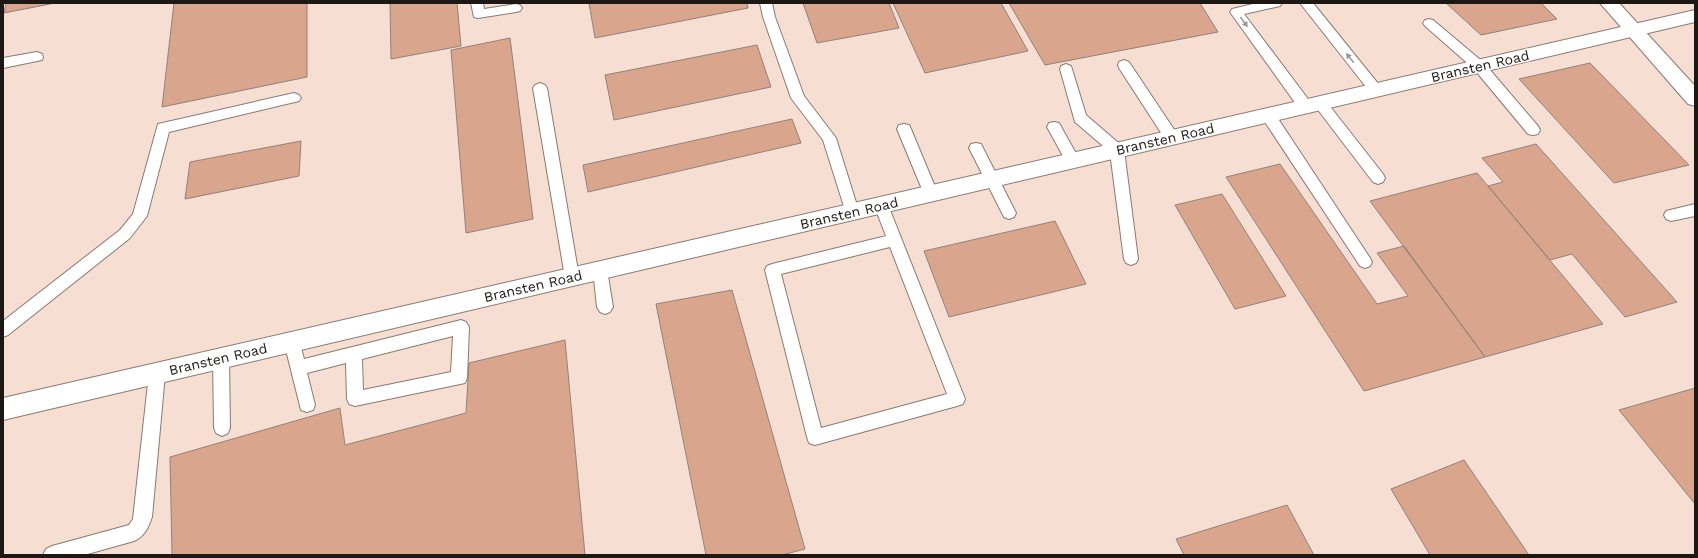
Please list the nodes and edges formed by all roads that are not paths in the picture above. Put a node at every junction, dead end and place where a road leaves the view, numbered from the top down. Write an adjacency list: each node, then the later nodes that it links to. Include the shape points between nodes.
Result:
1 (478, 3): 6 (lane, via 478,14)
2 (766, 3): 33 (lane, via 798,98 829,138)
3 (1276, 3): 19 (lane, one-way to 19, via 1236,12)
4 (1306, 3): 16 (lane, one-way to 4)
5 (1609, 3): 9 (street)
6 (516, 8)
7 (1695, 16): 9 (street, Bransten Road)
8 (1429, 23): 13 (lane)
9 (1634, 30): 13 (street, Bransten Road); 18 (street)
10 (38, 57): 11 (lane)
11 (3, 63)
12 (1124, 65): 24 (lane)
13 (1479, 66): 16 (street, Bransten Road); 23 (lane)
14 (1066, 69): 26 (lane, via 1080,118)
15 (540, 88): 40 (lane)
16 (1375, 89): 19 (street, Bransten Road)
17 (294, 98): 42 (lane, via 163,128 140,216 125,234)
18 (1695, 99)
19 (1313, 105): 20 (street, Bransten Road); 28 (lane)
20 (1268, 115): 24 (street, Bransten Road); 38 (lane)
21 (1054, 127): 27 (lane)
22 (904, 129): 30 (lane)
23 (1533, 130)
24 (1172, 138): 26 (street, Bransten Road)
25 (976, 148): 29 (lane)
26 (1117, 150): 27 (street, Bransten Road); 37 (lane)
27 (1073, 160): 29 (street, Bransten Road)
28 (1378, 178)
29 (991, 180): 30 (street, Bransten Road); 34 (lane)
30 (931, 194): 31 (street, Bransten Road)
31 (881, 205): 33 (street, Bransten Road); 36 (lane)
32 (1695, 210): 35 (lane)
33 (852, 212): 39 (street, Bransten Road)
34 (1009, 213)
35 (1671, 215)
36 (895, 240): 36 (lane, via 957,399 815,437 772,270)
37 (1131, 259)
38 (1365, 262)
39 (600, 270): 40 (street, Bransten Road); 41 (lane)
40 (572, 277): 43 (street, Bransten Road)
41 (605, 307)
42 (3, 330)
43 (292, 342): 45 (street, Bransten Road); 46 (lane)
44 (354, 354): 44 (lane, via 446,331 461,327 459,378 355,399); 46 (lane)
45 (221, 358): 47 (street, Bransten Road); 50 (lane)
46 (298, 368): 48 (lane)
47 (157, 374): 49 (street, Bransten Road); 51 (lane, via 143,517 140,525 134,532)
48 (307, 405)
49 (3, 409)
50 (222, 428)
51 (52, 555)

